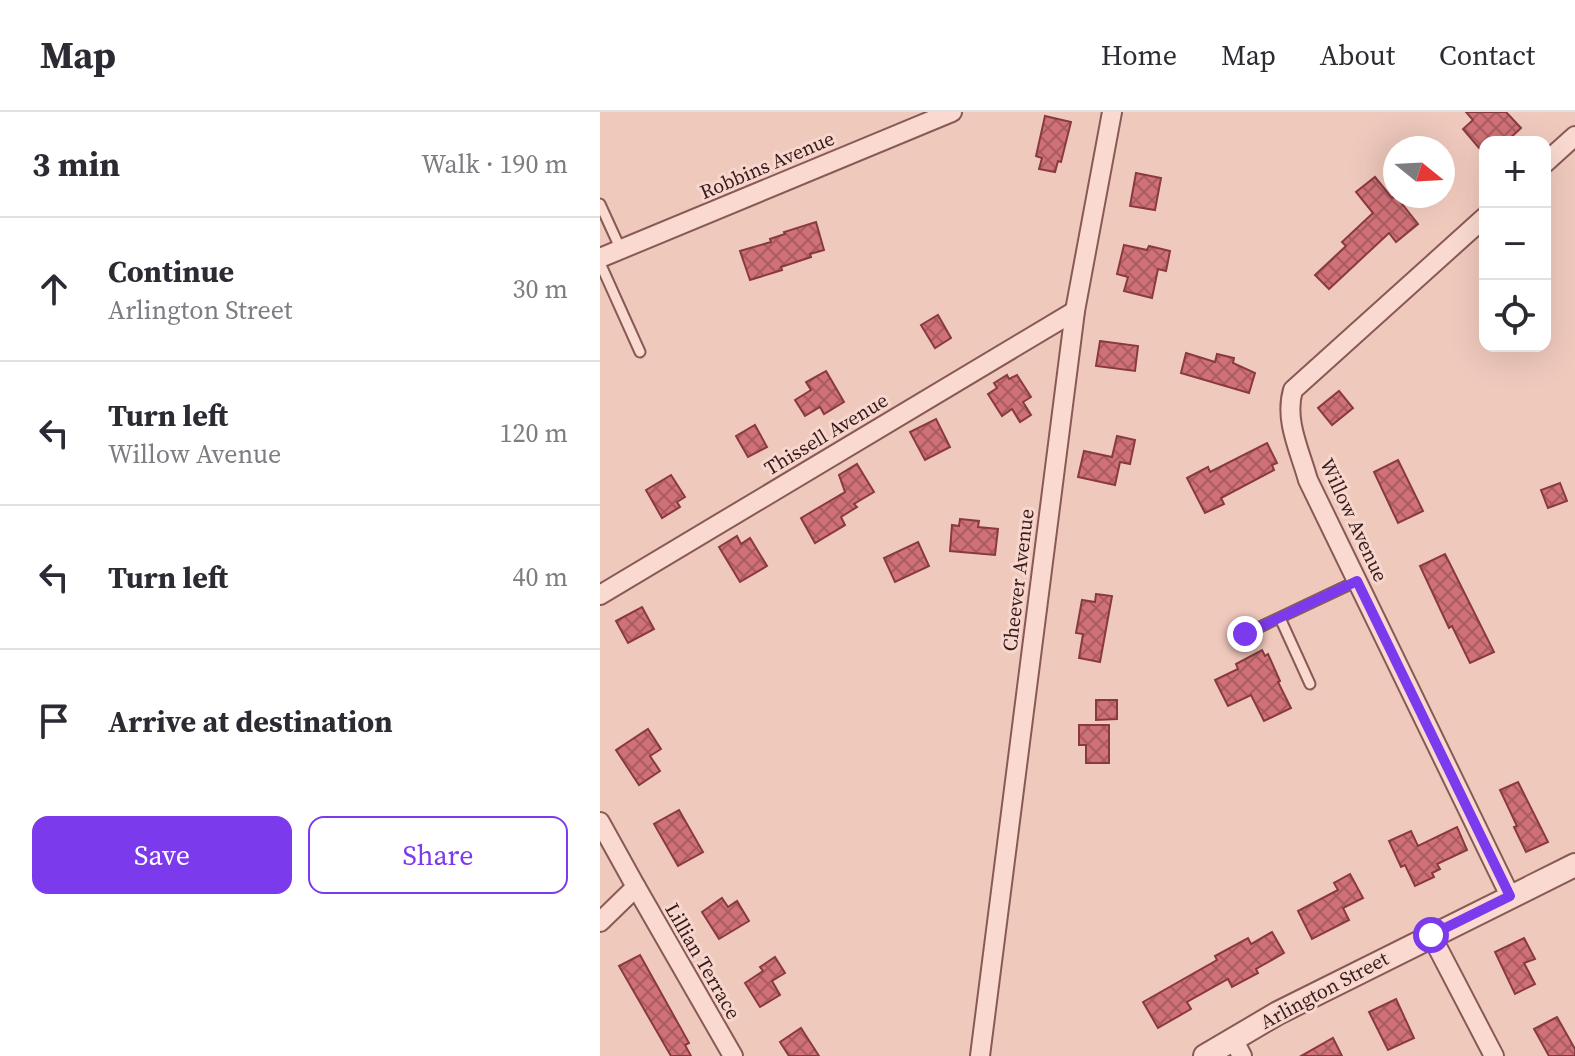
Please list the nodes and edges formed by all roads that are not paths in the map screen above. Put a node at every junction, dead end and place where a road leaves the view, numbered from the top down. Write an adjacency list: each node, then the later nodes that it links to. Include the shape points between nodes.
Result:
1 (952, 112): 7 (street, Robbins Avenue)
2 (1112, 112): 9 (street, Cheever Avenue)
3 (1575, 136): 4 (street)
4 (1551, 158)
5 (600, 204): 7 (lane)
6 (1479, 222): 11 (street, Willow Avenue, via 1293,390 1289,417 1308,480)
7 (621, 250): 8 (street, Robbins Avenue)
8 (600, 261): 10 (lane)
9 (1075, 311): 12 (street, Thissell Avenue); 24 (street, Cheever Avenue)
10 (640, 352)
11 (1357, 581): 13 (lane); 19 (street, Willow Avenue)
12 (600, 595)
13 (1280, 618): 14 (lane); 15 (lane)
14 (1245, 634)
15 (1310, 684)
16 (600, 822): 18 (street, Lillian Terrace)
17 (1575, 865): 19 (street, Arlington Street)
18 (636, 887): 20 (street); 23 (street, Lillian Terrace)
19 (1510, 896): 21 (street, Arlington Street)
20 (600, 922)
21 (1431, 935): 22 (street, Arlington Street, via 1278,1013); 26 (street)
22 (1238, 1048): 25 (street, Arlington Street)
23 (733, 1056)
24 (980, 1056)
25 (1205, 1056)
26 (1494, 1056)

